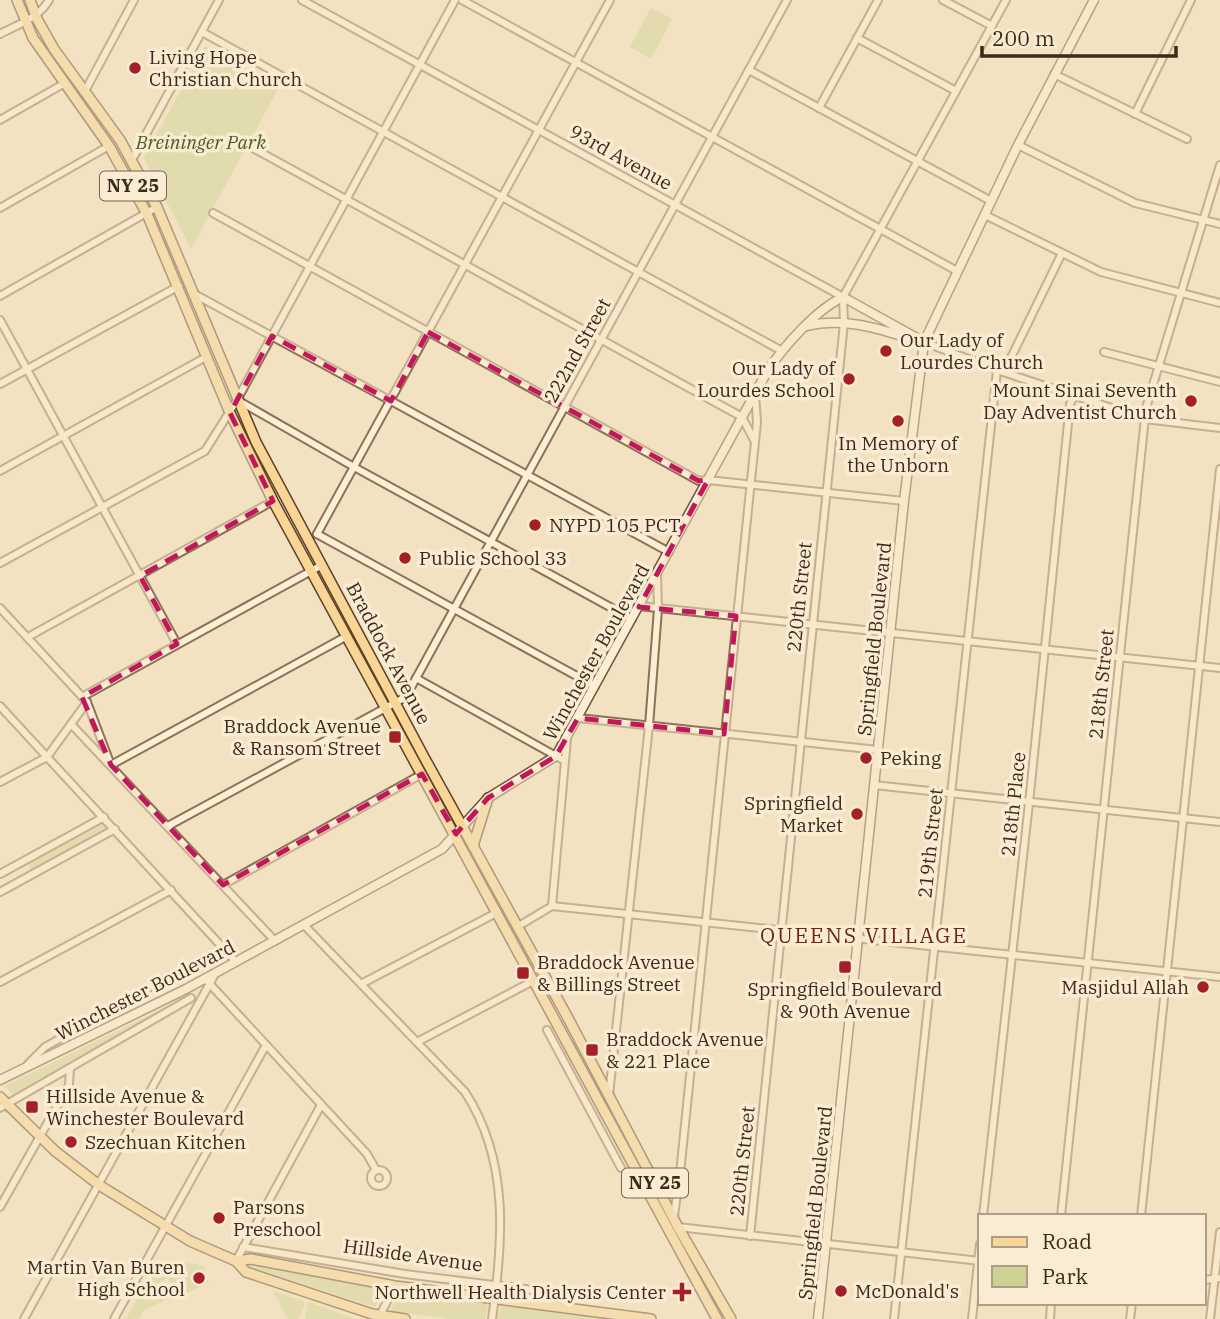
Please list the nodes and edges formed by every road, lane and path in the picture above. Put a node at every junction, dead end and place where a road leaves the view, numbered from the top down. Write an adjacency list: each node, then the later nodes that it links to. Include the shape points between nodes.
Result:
1 (17, 0): 17 (main road, Braddock Avenue / NY 25)
2 (30, 0): 16 (main road, Braddock Avenue / NY 25)
3 (49, 0): 16 (street)
4 (134, 0): 27 (street)
5 (219, 0): 19 (street)
6 (304, 0): 23 (street, 93rd Avenue)
7 (455, 0): 23 (street)
8 (462, 0): 22 (street)
9 (610, 0): 22 (street)
10 (787, 0): 24 (street, 222nd Street)
11 (878, 0): 21 (street)
12 (943, 0): 18 (street)
13 (1006, 0): 18 (street)
14 (1094, 0): 25 (main road, Springfield Boulevard)
15 (1191, 0): 30 (street)
16 (36, 15): 17 (street); 27 (main road, Braddock Avenue / NY 25)
17 (25, 21): 20 (street); 26 (main road, Braddock Avenue / NY 25)
18 (992, 26): 28 (street)
19 (202, 32): 33 (street); 39 (street)
20 (0, 34)
21 (857, 38): 28 (street); 29 (street)
22 (576, 62): 32 (street); 34 (street)
23 (420, 65): 32 (street, 93rd Avenue); 33 (street)
24 (749, 70): 29 (street); 34 (street, 222nd Street)
25 (1054, 74): 30 (street); 36 (main road, Springfield Boulevard)
26 (65, 83): 31 (street); 37 (main road, Braddock Avenue / NY 25)
27 (85, 91): 39 (main road, Braddock Avenue / NY 25)
28 (956, 91): 40 (street)
29 (819, 108): 40 (street)
30 (1135, 114): 35 (street)
31 (0, 120)
32 (539, 130): 42 (street); 45 (street, 93rd Avenue)
33 (383, 133): 42 (street); 43 (street)
34 (712, 137): 45 (street, 222nd Street); 53 (street)
35 (1186, 139)
36 (1018, 145): 44 (main road, Springfield Boulevard); 51 (street, via 1135,203)
37 (109, 146): 47 (street); 48 (main road, Braddock Avenue / NY 25)
38 (251, 147): 43 (street)
39 (132, 160): 46 (main road, Braddock Avenue / NY 25)
40 (917, 162): 44 (street); 53 (street)
41 (1220, 165): 51 (street, 218th Street)
42 (502, 197): 55 (street); 58 (street)
43 (346, 200): 55 (street); 56 (street)
44 (990, 201): 50 (main road, Springfield Boulevard)
45 (675, 205): 58 (street, 222nd Street); 63 (street, 93rd Avenue)
46 (158, 207): 48 (street); 61 (main road, Braddock Avenue / NY 25)
47 (0, 208)
48 (147, 214): 59 (main road, Braddock Avenue / NY 25); 62 (street)
49 (214, 214): 56 (street)
50 (985, 215): 54 (street); 57 (main road, Springfield Boulevard)
51 (1203, 219): 52 (street); 60 (street, 218th Street)
52 (1220, 224)
53 (881, 229): 57 (street); 63 (street)
54 (1062, 253): 60 (street, via 1101,272); 77 (street, 219th Street)
55 (465, 265): 68 (street); 70 (street)
56 (309, 267): 68 (street); 69 (street)
57 (957, 271): 71 (main road, Springfield Boulevard)
58 (638, 272): 70 (street, 222nd Street); 72 (street)
59 (179, 286): 74 (main road, Braddock Avenue / NY 25); 76 (street)
60 (1180, 293): 64 (street); 75 (street, 218th Street)
61 (196, 295): 69 (street); 82 (main road, Braddock Avenue / NY 25)
62 (0, 296)
63 (843, 298): 66 (street, 220th Street); 67 (main road, Winchester Boulevard, via 817,313); 71 (main road, 93rd Avenue)
64 (1220, 303)
65 (0, 320): 76 (street)
66 (844, 323): 67 (main road, 93rd Avenue); 71 (main road, 93rd Avenue); 97 (street, 220th Street)
67 (807, 326): 72 (main road, Winchester Boulevard)
68 (428, 332): 83 (street); 84 (street)
69 (272, 336): 82 (street); 83 (street)
70 (601, 340): 84 (street, 222nd Street); 86 (street)
71 (924, 342): 77 (street, 93rd Avenue); 99 (main road, Springfield Boulevard)
72 (782, 351): 80 (main road, Winchester Boulevard)
73 (1104, 352): 75 (street)
74 (206, 356): 85 (main road, Braddock Avenue / NY 25); 89 (street)
75 (1158, 366): 78 (street); 87 (street, 218th Street)
76 (27, 369): 79 (street); 89 (street)
77 (1000, 371): 81 (street, 93rd Avenue); 121 (street, 219th Street)
78 (1220, 382)
79 (0, 384)
80 (755, 392): 86 (main road, Winchester Boulevard); 90 (street)
81 (1073, 396): 87 (street, 93rd Avenue); 123 (street, 218th Place)
82 (237, 400): 85 (street); 91 (street); 103 (main road, Braddock Avenue / NY 25)
83 (391, 401): 91 (street); 94 (street)
84 (564, 406): 94 (street, 222nd Street); 95 (street, via 699,481)
85 (230, 413): 98 (main road, Braddock Avenue / NY 25); 100 (street, via 205,451)
86 (742, 417): 90 (street); 95 (main road, Winchester Boulevard)
87 (1145, 419): 88 (street, 93rd Avenue); 124 (street, 218th Street)
88 (1220, 428)
89 (64, 436): 93 (street); 100 (street)
90 (755, 441): 96 (street)
91 (354, 467): 102 (street); 104 (street)
92 (1220, 469): 101 (street)
93 (0, 471)
94 (527, 475): 104 (street, 222nd Street); 105 (street)
95 (708, 480): 96 (street); 105 (main road, Winchester Boulevard)
96 (750, 484): 97 (street); 115 (street)
97 (826, 492): 99 (street); 117 (street, 220th Street)
98 (273, 500): 108 (main road, Braddock Avenue / NY 25); 110 (street)
99 (904, 501): 118 (main road, Springfield Boulevard)
100 (102, 506): 106 (street); 110 (street)
101 (1217, 527): 125 (street)
102 (317, 534): 103 (street); 113 (street)
103 (307, 539): 107 (main road, Braddock Avenue / NY 25)
104 (491, 541): 113 (street, 222nd Street); 116 (street)
105 (669, 552): 109 (main road, Winchester Boulevard)
106 (0, 563)
107 (322, 565): 108 (street); 130 (main road, Braddock Avenue / NY 25)
108 (312, 570): 119 (main road, Braddock Avenue / NY 25); 122 (street)
109 (657, 573): 111 (main road, Winchester Boulevard); 114 (street)
110 (140, 576): 120 (street); 122 (street)
111 (639, 606): 114 (street); 116 (main road, Winchester Boulevard)
112 (0, 607): 120 (street)
113 (453, 609): 127 (street, 222nd Street); 128 (street)
114 (658, 609): 115 (street); 135 (street)
115 (736, 616): 117 (street); 136 (street)
116 (632, 619): 128 (main road, Winchester Boulevard)
117 (812, 624): 118 (street); 138 (street, 220th Street)
118 (891, 633): 121 (street); 139 (main road, Springfield Boulevard)
119 (347, 636): 132 (main road, Braddock Avenue / NY 25); 143 (street)
120 (28, 638): 129 (street)
121 (967, 640): 123 (street); 147 (street, 219th Street)
122 (177, 643): 129 (street)
123 (1045, 650): 124 (street); 149 (street, 218th Place)
124 (1120, 657): 125 (street); 150 (street, 218th Street)
125 (1200, 665): 126 (street); 152 (street)
126 (1220, 667)
127 (416, 678): 130 (street, 222nd Street); 140 (street)
128 (596, 686): 133 (main road, Winchester Boulevard)
129 (85, 700): 134 (street); 143 (street)
130 (396, 702): 132 (street, 222nd Street); 156 (main road, Braddock Avenue / NY 25)
131 (0, 706): 141 (street)
132 (386, 707): 144 (main road, Braddock Avenue / NY 25); 154 (street, 222nd Street)
133 (578, 718): 135 (street); 137 (main road, Winchester Boulevard)
134 (71, 724): 141 (street); 143 (street)
135 (649, 726): 136 (street); 166 (street)
136 (724, 734): 138 (street); 167 (street)
137 (567, 739): 140 (main road, Winchester Boulevard); 142 (street)
138 (801, 742): 139 (street); 170 (street, 220th Street)
139 (878, 750): 146 (main road, Springfield Boulevard)
140 (556, 756): 142 (street); 148 (main road, Winchester Boulevard)
141 (47, 757): 145 (street); 151 (street)
142 (565, 761): 164 (street)
143 (111, 765): 154 (street)
144 (422, 774): 156 (main road, Braddock Avenue / NY 25); 161 (street)
145 (0, 782)
146 (874, 785): 147 (street); 171 (main road, Springfield Boulevard)
147 (951, 794): 149 (street); 173 (street, 219th Street)
148 (488, 797): 156 (main road, Winchester Boulevard); 157 (main road)
149 (1029, 803): 150 (street); 175 (street, 218th Place)
150 (1104, 810): 152 (street); 177 (street, 218th Street)
151 (104, 817): 155 (street); 158 (street)
152 (1183, 818): 153 (street); 178 (street)
153 (1220, 822)
154 (168, 826): 161 (street)
155 (115, 829): 160 (street); 162 (street)
156 (459, 830): 157 (main road, Braddock Avenue / NY 25); 165 (main road, Braddock Avenue / NY 25); 168 (main road, Winchester Boulevard, via 442,849)
157 (473, 846): 169 (main road, Braddock Avenue / NY 25)
158 (23, 861): 159 (street); 160 (street)
159 (0, 874)
160 (30, 875): 163 (street)
161 (223, 885): 172 (street)
162 (171, 890): 174 (street); 182 (street)
163 (0, 892)
164 (552, 906): 166 (street); 169 (street)
165 (498, 912): 181 (main road, Braddock Avenue / NY 25); 183 (street)
166 (629, 915): 167 (street); 192 (street)
167 (706, 922): 170 (street); 204 (street, via 678,1183)
168 (304, 925): 172 (main road, Winchester Boulevard); 183 (street)
169 (517, 927): 187 (main road, Braddock Avenue / NY 25)
170 (782, 930): 171 (street); 213 (street, 220th Street)
171 (859, 938): 173 (street); 214 (main road, Springfield Boulevard)
172 (275, 941): 176 (main road, Winchester Boulevard)
173 (935, 946): 175 (street); 216 (street, 219th Street)
174 (225, 950): 176 (street); 193 (street, Winchester Boulevard, via 168,976 45,1047)
175 (1011, 956): 177 (street); 207 (street, 218th Place)
176 (236, 962): 180 (main road, Winchester Boulevard)
177 (1088, 963): 178 (street); 208 (street, 218th Street)
178 (1167, 972): 179 (street); 209 (street)
179 (1220, 977)
180 (207, 981): 184 (main road, Winchester Boulevard); 186 (street); 191 (street)
181 (533, 981): 188 (main road, Braddock Avenue / NY 25); 190 (street)
182 (0, 982)
183 (361, 984): 190 (street)
184 (186, 989): 185 (street); 193 (main road, Winchester Boulevard)
185 (191, 998): 186 (street); 194 (street, Winchester Boulevard)
186 (196, 1008): 203 (street)
187 (568, 1018): 188 (main road); 195 (main road, Braddock Avenue / NY 25)
188 (557, 1024): 210 (main road, Braddock Avenue / NY 25)
189 (547, 1030): 201 (street)
190 (417, 1042): 221 (street, via 465,1092 484,1123 502,1213)
191 (266, 1045): 199 (street); 211 (street)
192 (613, 1064): 195 (street); 197 (street)
193 (25, 1067): 196 (main road, Winchester Boulevard)
194 (70, 1068): 198 (street, Winchester Boulevard); 200 (street, via 69,1085)
195 (597, 1073): 197 (main road, Braddock Avenue / NY 25)
196 (0, 1080)
197 (609, 1097): 205 (main road, Braddock Avenue / NY 25)
198 (2, 1103): 200 (main road, Hillside Avenue)
199 (321, 1105): 202 (street); 215 (street)
200 (40, 1136): 203 (main road, Hillside Avenue); 206 (street)
201 (621, 1168)
202 (376, 1170)
203 (99, 1185): 211 (main road, Hillside Avenue); 227 (street)
204 (673, 1186): 205 (street); 210 (street, via 677,1194)
205 (660, 1193): 210 (main road, Braddock Avenue / NY 25)
206 (0, 1207)
207 (983, 1214)
208 (1061, 1214)
209 (1141, 1214)
210 (674, 1226): 213 (street); 232 (main road, Braddock Avenue / NY 25); 233 (main road, Braddock Avenue / NY 25)
211 (165, 1227): 217 (main road, Hillside Avenue); 228 (street)
212 (1220, 1232): 220 (street)
213 (750, 1236): 214 (street)
214 (827, 1244): 216 (street); 234 (main road, Springfield Boulevard)
215 (243, 1247): 217 (street); 221 (street, Hillside Avenue)
216 (903, 1252): 218 (street); 235 (street, 219th Street)
217 (236, 1261): 222 (main road, Hillside Avenue, via 251,1259); 226 (main road, Hillside Avenue, via 246,1272)
218 (978, 1261)
219 (978, 1269): 236 (street)
220 (1217, 1279): 237 (street)
221 (496, 1284): 223 (street); 224 (street, Hillside Avenue, via 565,1293)
222 (395, 1286): 223 (main road, Hillside Avenue); 226 (street)
223 (495, 1299): 224 (main road, Hillside Avenue); 230 (street)
224 (564, 1308): 225 (main road, Hillside Avenue)
225 (611, 1316): 231 (main road, Hillside Avenue)
226 (379, 1317): 229 (main road, Hillside Avenue)
227 (24, 1319)
228 (114, 1319)
229 (405, 1319)
230 (492, 1319)
231 (651, 1319)
232 (717, 1319)
233 (731, 1319)
234 (818, 1319)
235 (894, 1319)
236 (972, 1319)
237 (1210, 1319)

